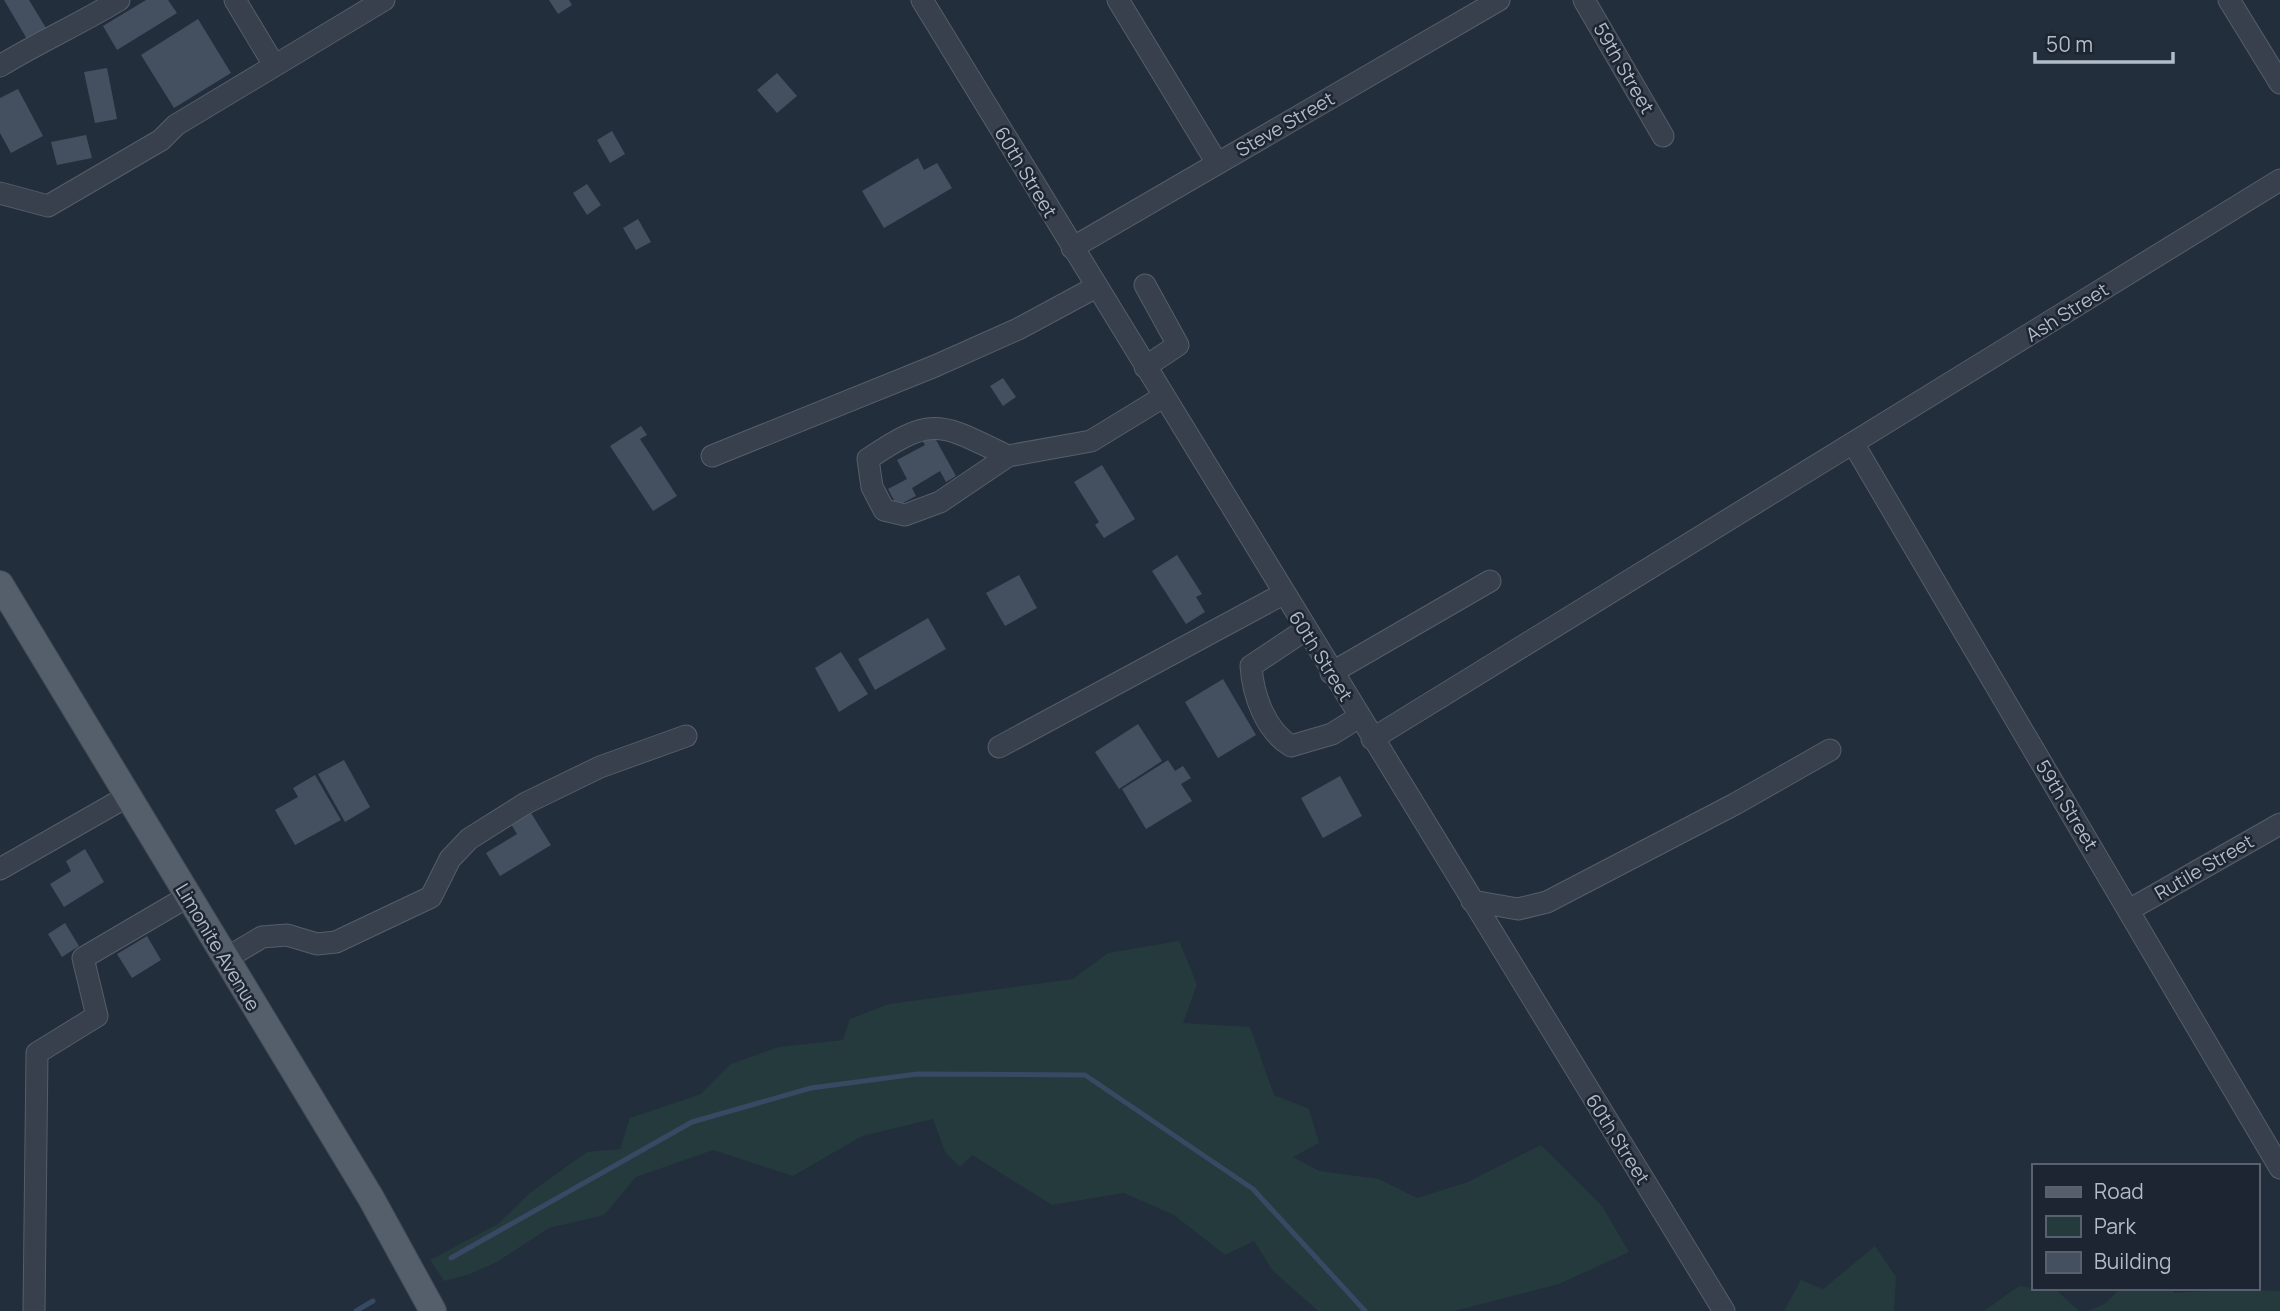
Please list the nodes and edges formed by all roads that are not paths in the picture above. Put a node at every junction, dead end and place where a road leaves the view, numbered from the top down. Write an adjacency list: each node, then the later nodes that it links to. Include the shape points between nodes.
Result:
1 (119, 0): 10 (street)
2 (235, 0): 9 (street)
3 (384, 0): 9 (street)
4 (922, 0): 16 (street, 60th Street)
5 (1118, 0): 13 (street)
6 (1499, 0): 13 (street, Steve Street)
7 (1584, 0): 12 (street, 59th Street)
8 (2230, 0): 11 (street)
9 (274, 65): 15 (street, via 176,125 161,140 48,206)
10 (0, 66)
11 (2280, 83)
12 (1663, 136)
13 (1217, 163): 16 (street, Steve Street)
14 (2280, 180): 21 (street, Ash Street)
15 (0, 193)
16 (1072, 248): 18 (street, 60th Street)
17 (1145, 285): 19 (street, via 1178,345)
18 (1096, 287): 19 (street, 60th Street); 22 (street, via 935,366)
19 (1144, 366): 20 (street, 60th Street)
20 (1163, 397): 23 (street, via 1091,441); 26 (street, 60th Street)
21 (1853, 443): 31 (street, Ash Street); 39 (street, 59th Street)
22 (712, 456)
23 (1008, 456): 23 (street, via 940,502 905,515 884,510 872,487 868,459 924,428 942,427)
24 (1490, 581): 28 (street)
25 (0, 584): 34 (main road, Limonite Avenue)
26 (1283, 594): 27 (street, 60th Street); 32 (street)
27 (1305, 630): 28 (street, 60th Street); 29 (street, via 1251,666 1253,690 1277,737 1292,746 1332,734)
28 (1332, 673): 29 (street, 60th Street)
29 (1359, 717): 31 (street, 60th Street)
30 (686, 736): 40 (street, via 600,767 526,803 469,839 450,859 431,898 336,942 317,944 287,935 262,937)
31 (1372, 739): 38 (street, 60th Street)
32 (999, 747)
33 (1830, 750): 38 (street, via 1547,902 1517,909)
34 (128, 796): 36 (street); 37 (main road, Limonite Avenue)
35 (2280, 824): 39 (street, Rutile Street)
36 (0, 869)
37 (187, 897): 40 (main road, Limonite Avenue); 42 (street, via 83,958 97,1016 37,1053)
38 (1472, 901): 44 (street, 60th Street)
39 (2129, 911): 41 (street, 59th Street)
40 (225, 959): 43 (main road, Limonite Avenue, via 371,1198)
41 (2280, 1168)
42 (34, 1311)
43 (433, 1311)
44 (1724, 1311)

